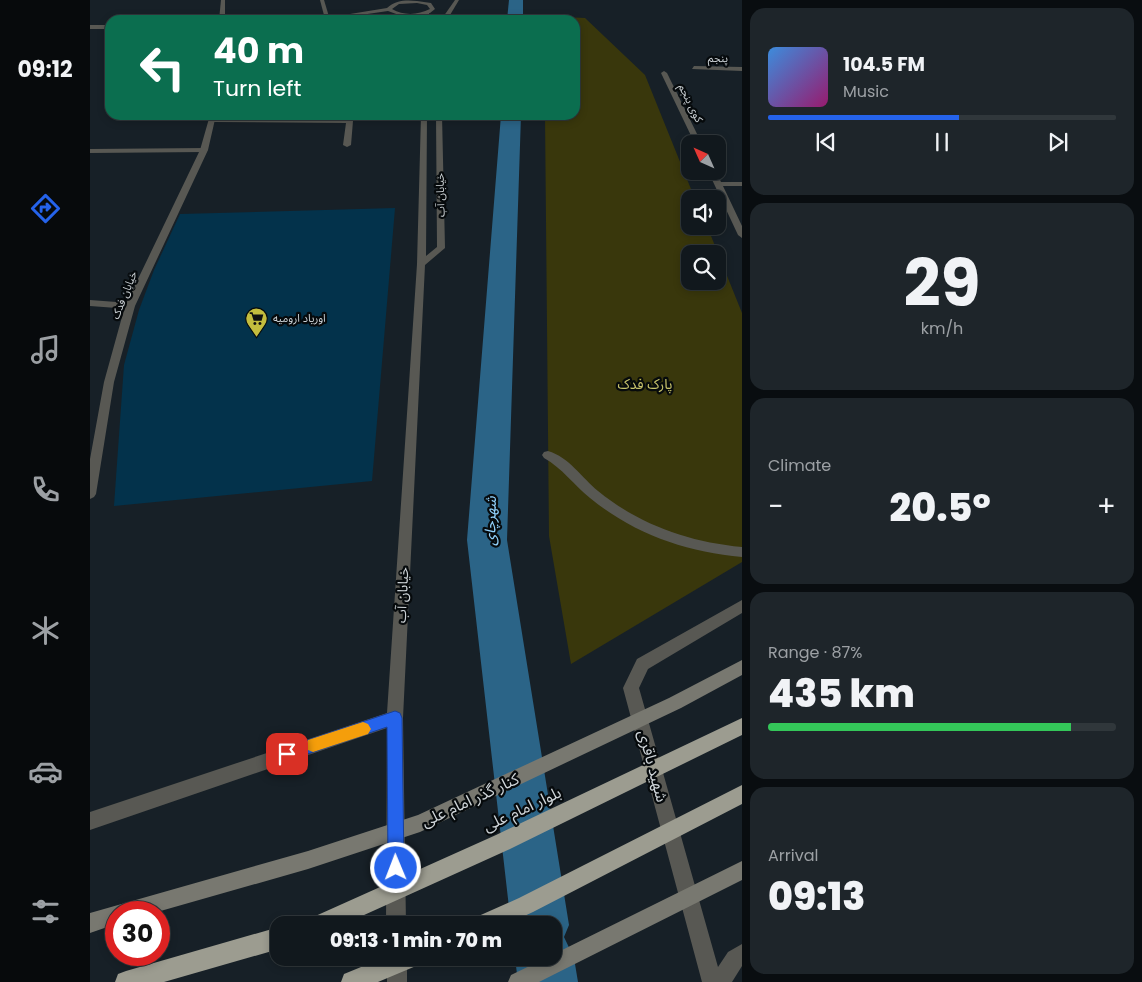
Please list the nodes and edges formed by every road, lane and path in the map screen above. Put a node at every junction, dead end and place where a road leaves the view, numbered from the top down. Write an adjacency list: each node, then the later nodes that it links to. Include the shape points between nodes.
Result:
1 (222, 0): 9 (street)
2 (322, 0): 10 (street)
3 (429, 0): 6 (street)
4 (456, 0): 13 (street)
5 (413, 1): 6 (street); 7 (street, via 392,5)
6 (423, 3): 8 (street, via 433,6)
7 (390, 11): 8 (street); 11 (street); 12 (street)
8 (426, 13)
9 (222, 15)
10 (327, 15)
11 (359, 15)
12 (371, 15)
13 (447, 15)
14 (90, 27): 15 (street)
15 (105, 27)
16 (694, 68): 17 (street, پنجم)
17 (742, 69)
18 (664, 73): 23 (street, کوی پنجم)
19 (212, 120): 25 (street, خیابان فدک)
20 (352, 120): 24 (street)
21 (424, 120): 31 (street, خیابان آب)
22 (439, 120): 31 (street, خیابان آب, via 441,248)
23 (694, 135)
24 (347, 145)
25 (204, 150): 26 (street); 33 (street, خیابان فدک)
26 (90, 151)
27 (716, 180): 28 (street)
28 (718, 184): 29 (street); 30 (street)
29 (742, 184)
30 (742, 235)
31 (421, 264): 39 (street, خیابان آب)
32 (90, 304): 33 (street)
33 (130, 306): 35 (street, خیابان فدک, via 109,382)
34 (548, 455): 36 (street, via 560,461 593,494 634,522 684,543 718,551)
35 (90, 491)
36 (742, 552)
37 (742, 606): 58 (street, شهید باقری, via 642,664 631,688)
38 (742, 667): 44 (main road, کنار گذر امام علی, via 675,703 420,824)
39 (395, 718): 42 (street); 46 (street, خیابان آب)
40 (739, 726): 45 (highway, بلوار امام علی, via 692,752 503,842)
41 (742, 794): 47 (highway)
42 (90, 820)
43 (738, 872): 57 (main road)
44 (164, 901)
45 (338, 916)
46 (396, 916)
47 (501, 916)
48 (105, 918): 49 (main road)
49 (90, 923)
50 (270, 941): 54 (highway)
51 (742, 954): 59 (street, via 725,972)
52 (389, 966): 55 (highway)
53 (397, 966): 56 (street)
54 (126, 982)
55 (352, 982)
56 (397, 982)
57 (518, 982)
58 (712, 982)
59 (722, 982)

